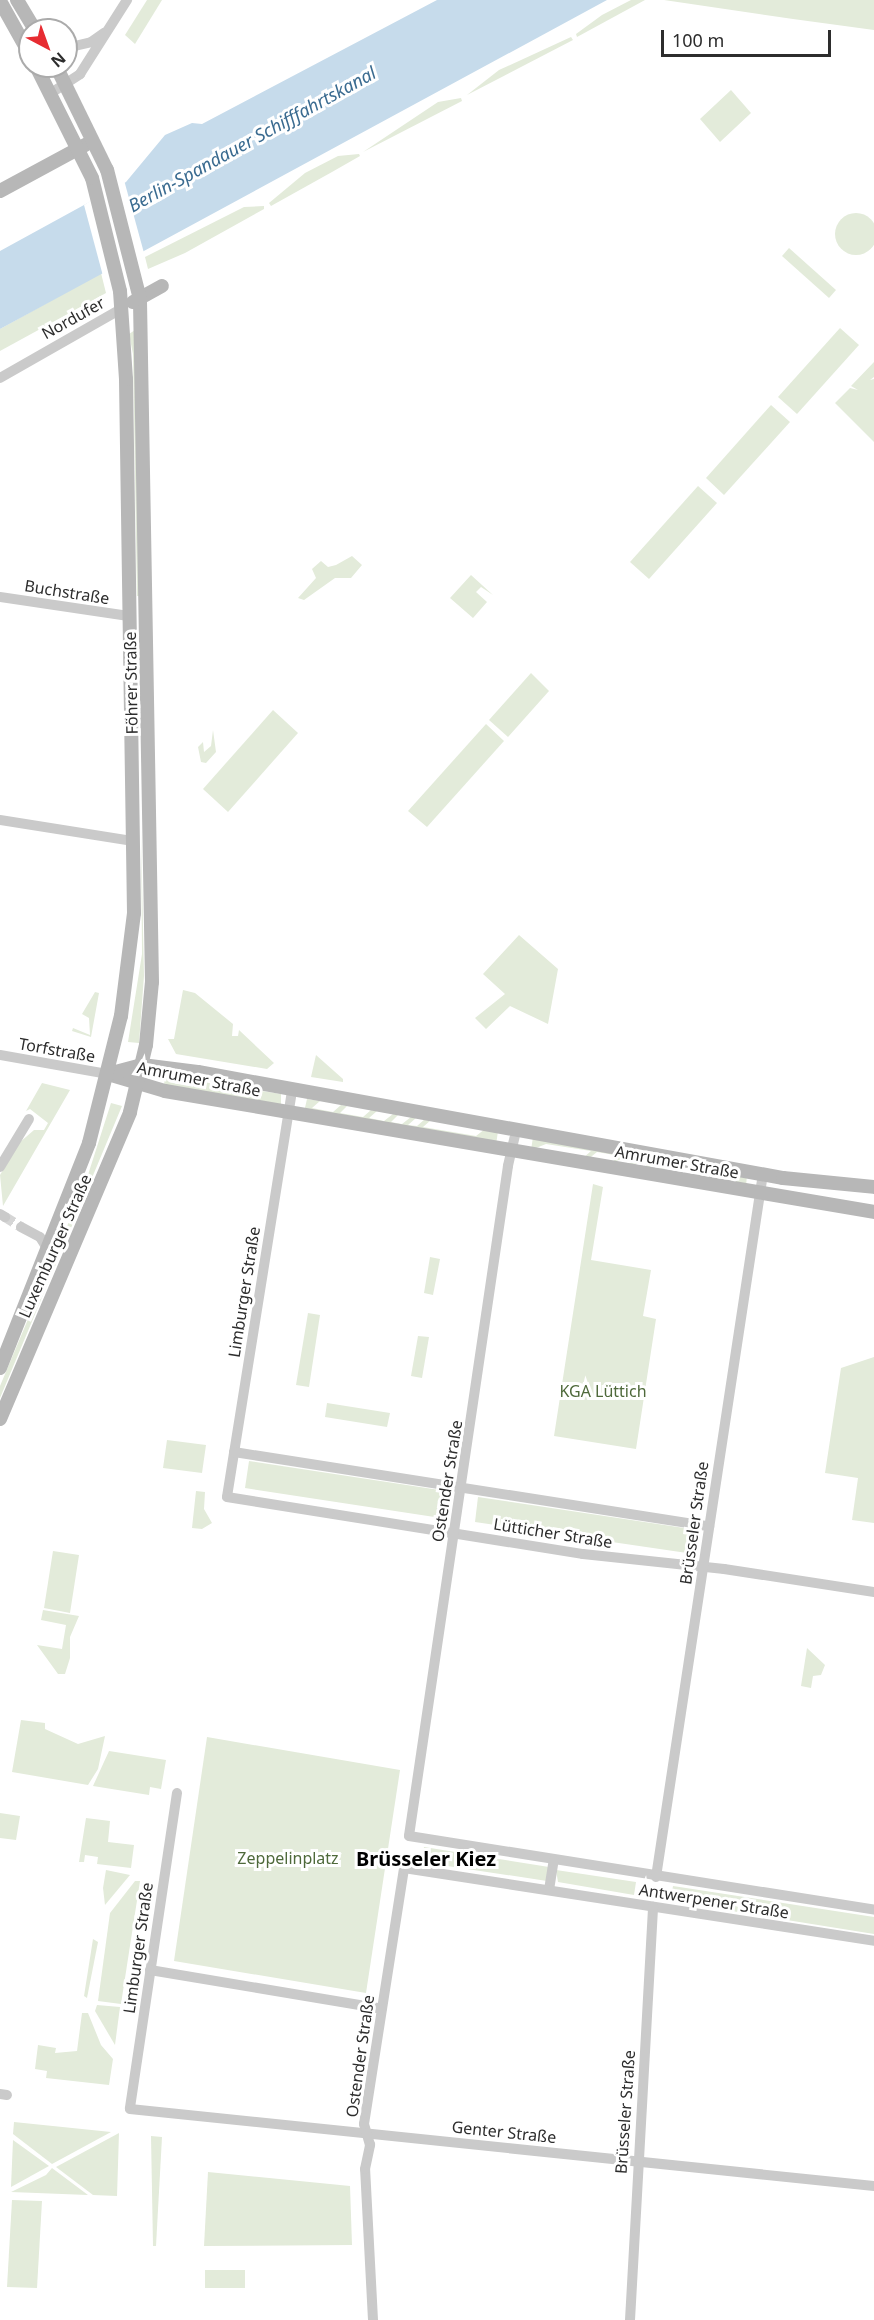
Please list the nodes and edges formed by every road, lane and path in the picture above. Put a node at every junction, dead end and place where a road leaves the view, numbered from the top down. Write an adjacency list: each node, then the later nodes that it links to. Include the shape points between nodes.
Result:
1 (17, 0): 4 (main road)
2 (127, 0): 5 (street)
3 (0, 2): 6 (main road)
4 (28, 18)
5 (109, 28): 7 (street, via 91,42); 10 (street, via 85,69)
6 (18, 34)
7 (78, 45)
8 (43, 78): 11 (main road, Föhrer Straße)
9 (63, 78): 10 (main road, Föhrer Straße)
10 (66, 84): 11 (street); 12 (main road, Föhrer Straße)
11 (51, 93): 13 (main road, Föhrer Straße)
12 (95, 140): 13 (main road); 16 (main road, Föhrer Straße, via 107,170)
13 (79, 149): 14 (main road); 17 (main road, Föhrer Straße, via 92,178 120,287)
14 (0, 191)
15 (162, 286): 16 (main road, Nordufer)
16 (140, 299): 17 (main road, Nordufer); 24 (main road, Föhrer Straße, via 152,982)
17 (121, 309): 18 (street, Nordufer); 20 (main road, Föhrer Straße)
18 (0, 378)
19 (0, 597): 20 (street, Buchstraße)
20 (129, 616): 22 (main road, Föhrer Straße)
21 (0, 820): 22 (street)
22 (133, 841): 25 (main road, Föhrer Straße, via 134,913 121,1016)
23 (0, 1055): 25 (street, Torfstraße)
24 (142, 1065): 25 (main road, Amrumer Straße); 26 (main road, Föhrer Straße); 27 (main road, Amrumer Straße)
25 (108, 1074): 26 (main road, Amrumer Straße); 38 (main road, Luxemburger Straße, via 85,1157)
26 (137, 1086): 28 (main road, Amrumer Straße); 40 (main road, Luxemburger Straße, via 118,1146 44,1308)
27 (292, 1091): 28 (street, Limburger Straße); 30 (main road, Amrumer Straße)
28 (288, 1112): 31 (main road, Amrumer Straße); 41 (street, Limburger Straße)
29 (29, 1119): 32 (street)
30 (516, 1131): 31 (street, Ostender Straße); 33 (main road, Amrumer Straße)
31 (512, 1150): 35 (main road, Amrumer Straße); 42 (street, Ostender Straße)
32 (0, 1167)
33 (763, 1174): 34 (main road, Amrumer Straße, via 834,1186); 35 (street, Brüsseler Straße)
34 (874, 1187)
35 (761, 1193): 36 (main road, Amrumer Straße); 44 (street, Brüsseler Straße)
36 (874, 1212)
37 (21, 1227): 38 (street, via 40,1237)
38 (47, 1248): 39 (main road, Luxemburger Straße)
39 (0, 1368)
40 (0, 1419)
41 (234, 1452): 42 (street, Lütticher Straße); 43 (street, Limburger Straße)
42 (462, 1487): 44 (street, Lütticher Straße); 45 (street, Ostender Straße)
43 (227, 1497): 45 (street, Lütticher Straße)
44 (709, 1526): 46 (street, Brüsseler Straße)
45 (455, 1532): 46 (street, Lütticher Straße); 49 (street, Ostender Straße)
46 (703, 1568): 47 (street, Lütticher Straße); 52 (street, Brüsseler Straße)
47 (874, 1592)
48 (177, 1793): 57 (street, Limburger Straße)
49 (409, 1836): 50 (street, Antwerpener Straße)
50 (554, 1860): 52 (street, Antwerpener Straße); 53 (street)
51 (404, 1868): 53 (street, Antwerpener Straße); 58 (street, Ostender Straße)
52 (656, 1877): 55 (street, Antwerpener Straße)
53 (549, 1890): 54 (street, Antwerpener Straße)
54 (653, 1906): 56 (street, Antwerpener Straße); 61 (street, Brüsseler Straße)
55 (874, 1910)
56 (874, 1941)
57 (150, 1970): 58 (street); 59 (street, Limburger Straße)
58 (382, 2009): 60 (street, Ostender Straße, via 364,2124)
59 (130, 2109): 60 (street, Genter Straße)
60 (367, 2132): 61 (street, Genter Straße); 63 (street, Ostender Straße, via 370,2145 365,2178)
61 (637, 2162): 62 (street, Genter Straße); 64 (street, Brüsseler Straße)
62 (874, 2186)
63 (373, 2320)
64 (630, 2320)

